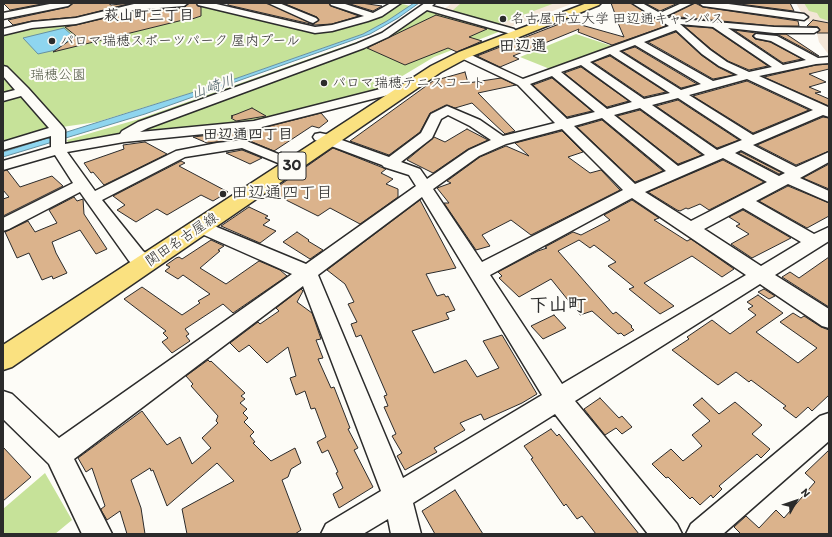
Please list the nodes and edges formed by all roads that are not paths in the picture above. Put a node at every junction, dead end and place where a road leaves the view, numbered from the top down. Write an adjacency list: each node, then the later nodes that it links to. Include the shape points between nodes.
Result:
1 (20, 3): 20 (street)
2 (68, 3): 20 (street)
3 (115, 3): 16 (street)
4 (184, 3): 21 (street, via 134,7)
5 (202, 3): 23 (street)
6 (272, 3): 19 (street)
7 (334, 3): 24 (street)
8 (397, 3): 24 (street)
9 (586, 3): 31 (main road, 関田名古屋線 / 30)
10 (596, 3): 37 (main road, 関田名古屋線 / 30)
11 (636, 3): 26 (street)
12 (689, 3): 26 (street)
13 (703, 3): 25 (street)
14 (302, 5): 19 (street)
15 (425, 5): 31 (street); 54 (street, via 390,32 360,46 132,129)
16 (101, 6)
17 (88, 8): 21 (street)
18 (798, 8): 25 (street)
19 (287, 9): 23 (street); 29 (street)
20 (30, 11): 22 (street)
21 (107, 14): 32 (street)
22 (3, 16)
23 (258, 16): 29 (street, via 315,30)
24 (372, 16): 29 (street)
25 (804, 17): 30 (street)
26 (663, 18): 27 (street); 28 (street)
27 (713, 24): 30 (street, via 774,30); 33 (street)
28 (677, 26): 34 (street); 43 (street, via 723,64)
29 (332, 28)
30 (814, 30): 35 (street)
31 (511, 31): 46 (main road, 関田名古屋線 / 30, via 447,57)
32 (3, 32)
33 (728, 33): 38 (street, via 774,38); 40 (street)
34 (636, 41): 36 (street); 45 (street)
35 (816, 41)
36 (611, 50): 39 (street); 48 (street)
37 (463, 55): 44 (street); 55 (main road, 関田名古屋線 / 30)
38 (824, 58): 40 (street)
39 (582, 61): 42 (street); 50 (street)
40 (781, 68): 43 (street)
41 (3, 69): 47 (street)
42 (553, 71): 44 (street); 52 (street)
43 (750, 76): 45 (street); 51 (street)
44 (522, 83): 53 (street)
45 (712, 86): 48 (street)
46 (392, 90): 54 (street, via 254,125); 55 (main road, 関田名古屋線 / 30)
47 (24, 91): 49 (street); 56 (street)
48 (680, 94): 50 (street); 58 (street)
49 (3, 97)
50 (643, 104): 52 (street); 60 (street)
51 (826, 112): 58 (street)
52 (605, 114): 53 (street); 65 (street)
53 (563, 125): 57 (street); 69 (street)
54 (124, 138): 56 (street)
55 (325, 138): 62 (main road, 関田名古屋線 / 30); 63 (street); 74 (main road, 関田名古屋線 / 30)
56 (57, 139): 59 (street); 64 (street); 67 (street)
57 (501, 141): 63 (street, via 475,123 447,110 436,117 427,134); 68 (street, via 474,154)
58 (747, 143): 60 (street); 66 (street)
59 (3, 146)
60 (720, 154): 65 (street); 66 (street)
61 (829, 156): 66 (street)
62 (283, 161): 71 (street, via 244,144 181,154); 77 (main road, 関田名古屋線 / 30)
63 (389, 164): 68 (street, via 415,172)
64 (3, 166)
65 (676, 173): 69 (street)
66 (788, 178): 70 (street); 72 (street)
67 (82, 185): 71 (street); 73 (street)
68 (424, 188): 78 (street); 79 (street)
69 (633, 191): 75 (street); 79 (street)
70 (829, 197)
71 (93, 198): 77 (street)
72 (743, 201): 75 (street); 76 (street)
73 (3, 225)
74 (201, 227): 77 (main road, 関田名古屋線 / 30); 78 (street)
75 (690, 229): 80 (street)
76 (822, 238): 80 (street)
77 (141, 260): 82 (main road, 関田名古屋線 / 30); 83 (main road, 関田名古屋線 / 30)
78 (308, 272): 87 (street); 88 (street)
79 (479, 272): 84 (street)
80 (760, 276): 81 (street); 84 (street)
81 (829, 320)
82 (3, 343)
83 (3, 359)
84 (558, 399): 88 (street); 92 (street)
85 (3, 402): 87 (street)
86 (829, 426): 93 (street)
87 (58, 456): 89 (street)
88 (397, 497): 90 (street); 91 (street)
89 (97, 534)
90 (336, 534)
91 (406, 534)
92 (667, 534)
93 (701, 534)

